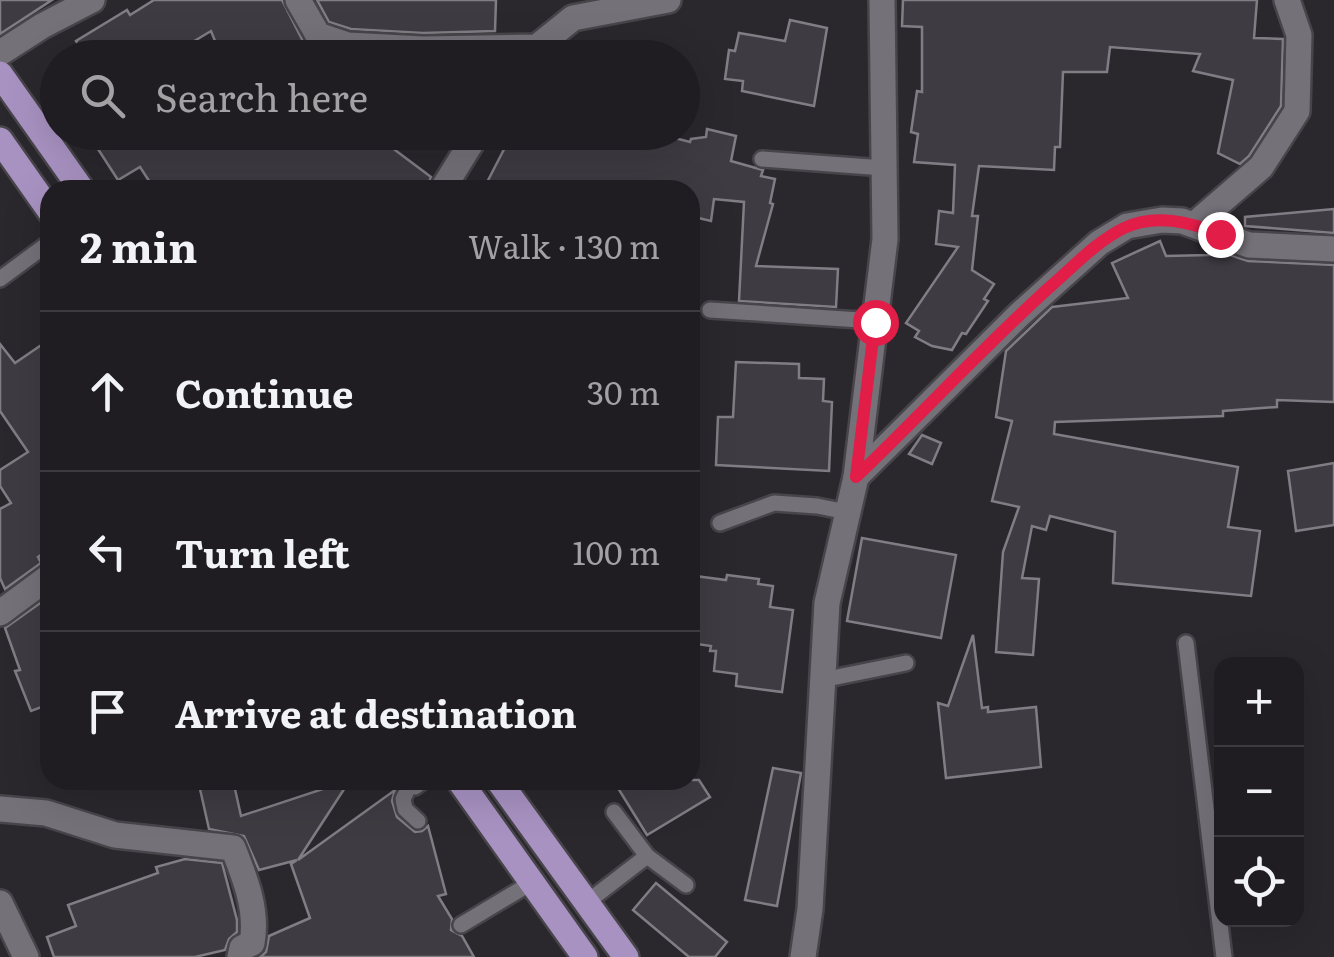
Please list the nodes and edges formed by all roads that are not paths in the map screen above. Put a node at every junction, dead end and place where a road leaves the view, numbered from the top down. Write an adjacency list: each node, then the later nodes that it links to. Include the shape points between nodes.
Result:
1 (92, 0): 8 (street)
2 (298, 0): 6 (street, via 318,35)
3 (668, 0): 7 (street, via 573,18)
4 (882, 0): 15 (street)
5 (1287, 0): 20 (street, via 1299,34 1297,111 1261,168)
6 (333, 40)
7 (547, 40)
8 (0, 52)
9 (0, 74): 10 (main road)
10 (40, 131)
11 (0, 140): 16 (main road)
12 (54, 150): 17 (main road)
13 (467, 150): 18 (street)
14 (762, 158): 15 (lane)
15 (884, 168): 25 (street, via 885,239)
16 (8, 170): 19 (main road)
17 (75, 180)
18 (448, 180)
19 (40, 201)
20 (1195, 224): 21 (street, via 1249,244); 26 (street, via 1127,226 1099,243)
21 (1334, 248)
22 (40, 249): 23 (lane)
23 (0, 279)
24 (710, 310): 25 (lane)
25 (875, 322): 26 (street)
26 (856, 477): 27 (street)
27 (847, 512): 28 (lane, via 774,504); 33 (street, via 827,603)
28 (720, 523)
29 (40, 583): 30 (street)
30 (0, 613)
31 (1186, 644): 34 (lane)
32 (906, 662): 33 (lane)
33 (822, 680): 54 (street)
34 (1202, 767): 35 (lane); 43 (lane)
35 (1214, 771)
36 (411, 790): 41 (lane, via 402,798)
37 (466, 790): 44 (main road)
38 (505, 790): 47 (main road)
39 (0, 809): 51 (street, via 46,813 115,836 233,848 253,919 252,943)
40 (614, 812): 42 (lane)
41 (418, 821)
42 (646, 856): 45 (lane); 47 (lane)
43 (1214, 865)
44 (531, 883): 48 (lane); 52 (main road)
45 (686, 885)
46 (0, 902): 50 (street)
47 (586, 903): 53 (main road)
48 (461, 925)
49 (1221, 927): 55 (lane)
50 (26, 957)
51 (240, 957)
52 (585, 957)
53 (626, 957)
54 (803, 957)
55 (1224, 957)

